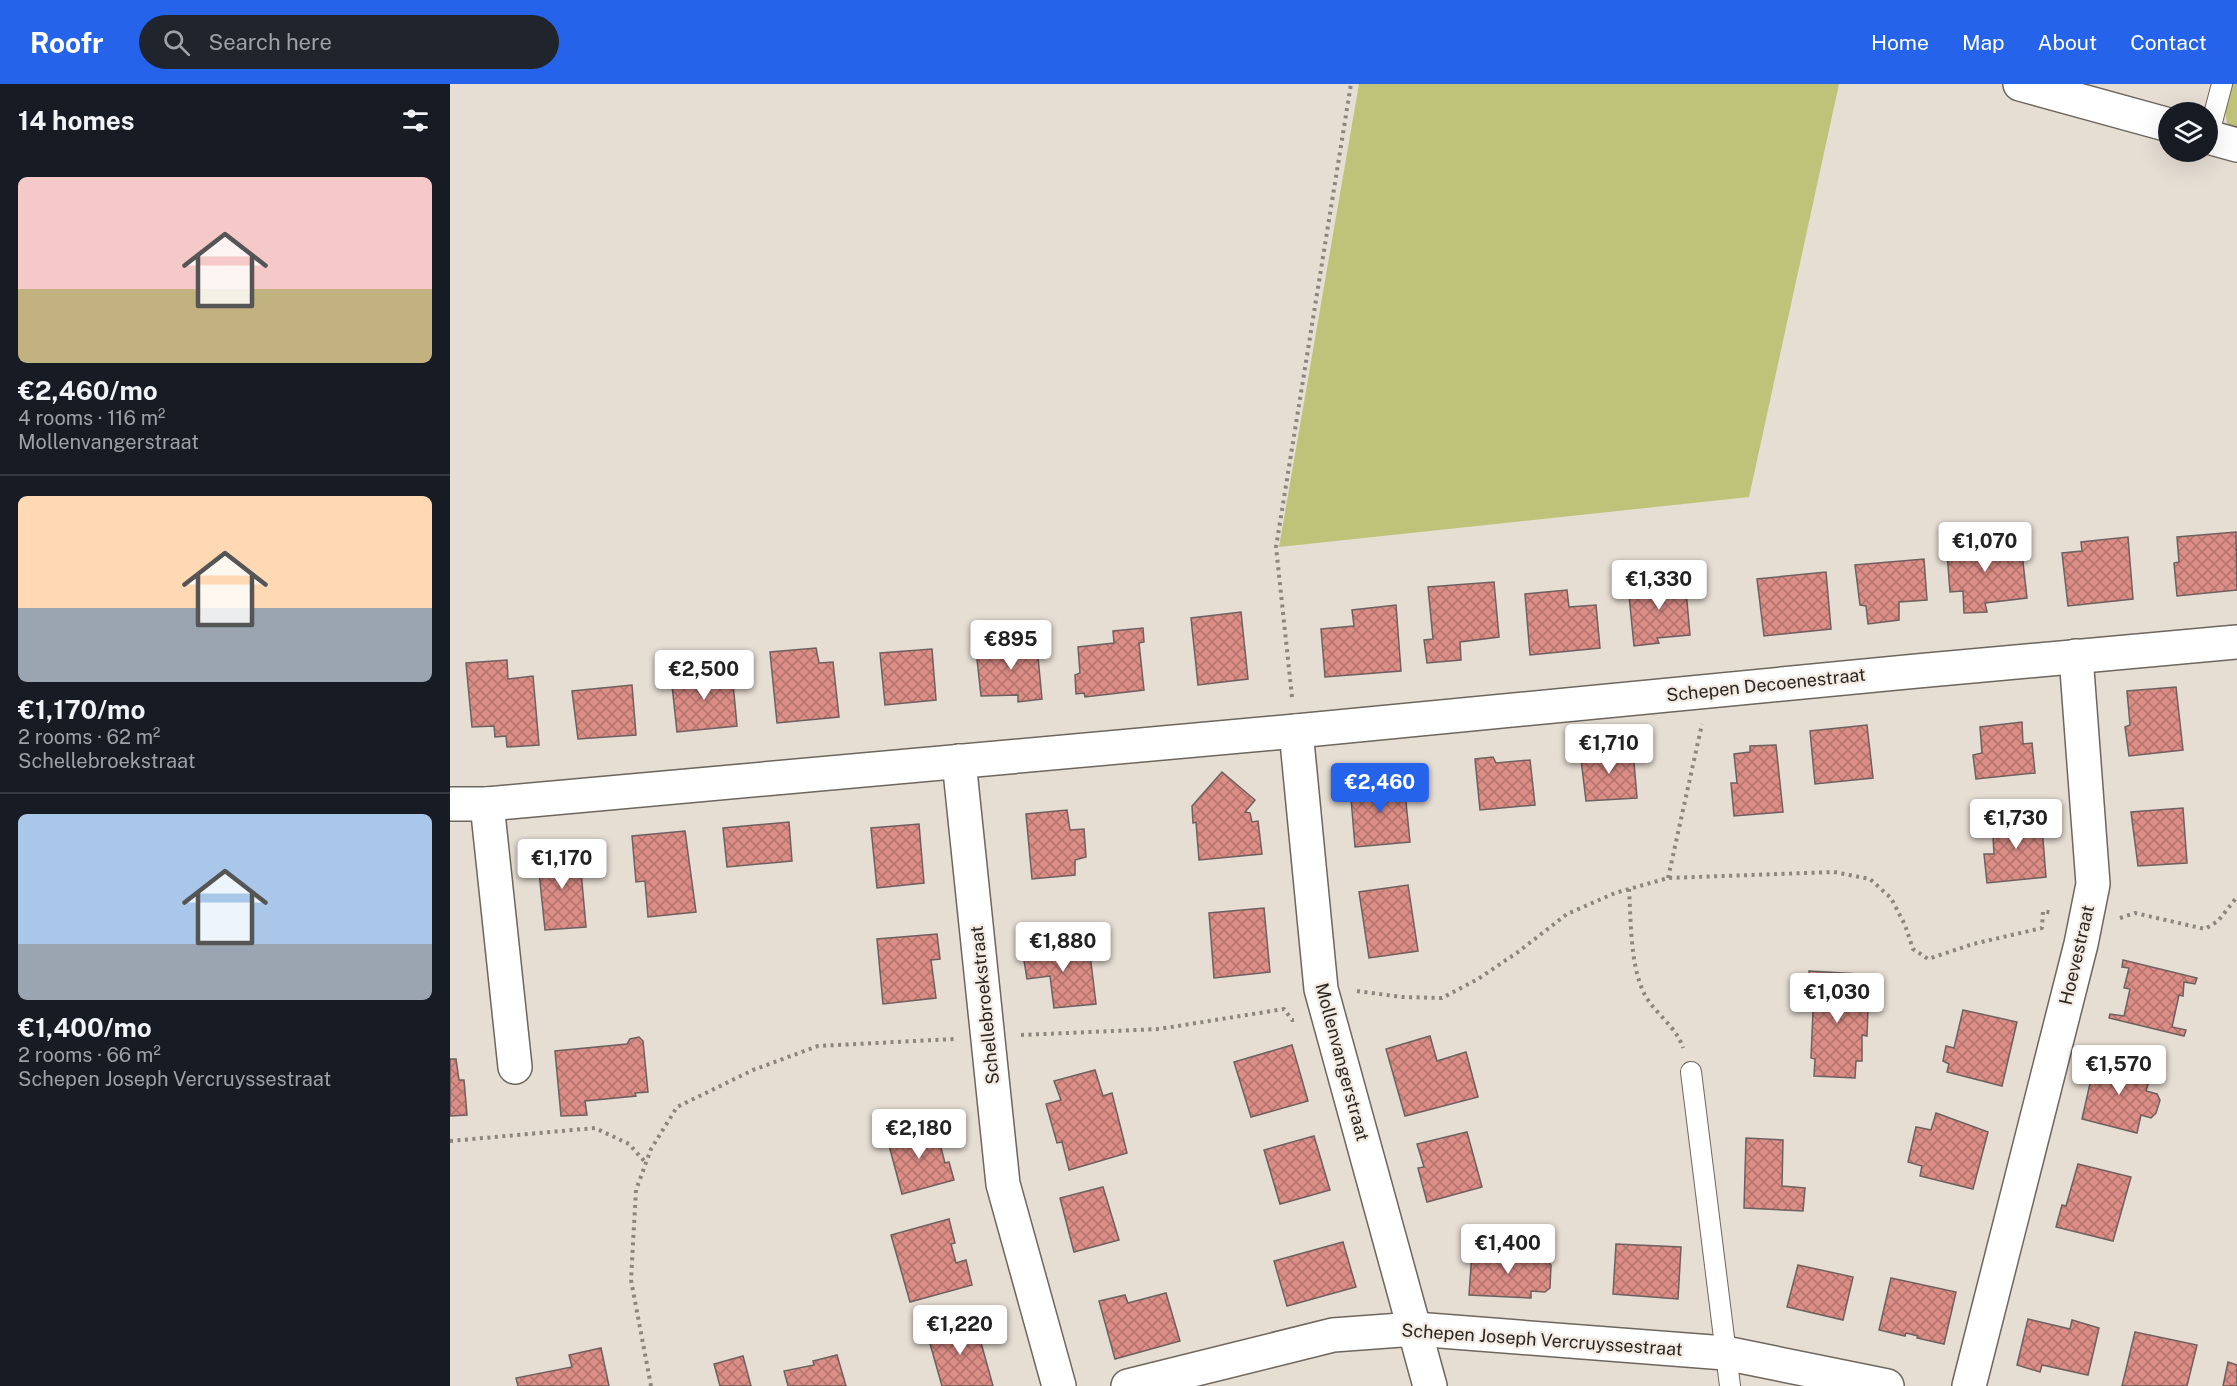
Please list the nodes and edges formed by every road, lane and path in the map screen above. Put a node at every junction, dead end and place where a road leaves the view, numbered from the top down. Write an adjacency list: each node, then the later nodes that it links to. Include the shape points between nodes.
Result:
1 (1352, 84): 11 (path, via 1276,547)
2 (2020, 84): 5 (street)
3 (2222, 84): 4 (lane)
4 (2217, 102)
5 (2158, 122)
6 (2218, 140): 7 (street)
7 (2237, 146)
8 (2237, 642): 9 (street, Schepen Decoenestraat)
9 (2076, 656): 10 (street, Schepen Decoenestraat); 18 (street, Hoevestraat, via 2092,884)
10 (1709, 691): 11 (street, Schepen Decoenestraat); 15 (path)
11 (1296, 731): 12 (street); 19 (street, Mollenvangerstraat, via 1321,990)
12 (959, 761): 14 (street); 20 (street, Schellebroekstraat)
13 (450, 804): 14 (street)
14 (487, 804): 21 (street)
15 (1668, 878): 16 (path); 18 (path, via 1834,872 1869,879 1892,898 1913,949 1928,959 2042,928 2043,911)
16 (1629, 889): 19 (path, via 1568,914 1486,974 1442,998 1357,990 1358,1005); 22 (path, via 1634,958 1643,992 1682,1044)
17 (2237, 897): 18 (path, via 2218,921 2205,930 2134,913 2124,918)
18 (2086, 918): 33 (street, Hoevestraat)
19 (1328, 1014): 20 (path, via 1292,1020 1284,1009 1159,1029); 25 (street, Mollenvangerstraat)
20 (989, 1037): 24 (path, via 818,1046 753,1070 677,1107); 28 (street, Schellebroekstraat, via 1003,1184)
21 (515, 1067)
22 (1691, 1072): 26 (lane)
23 (450, 1141): 24 (path, via 595,1128 629,1144)
24 (646, 1163): 27 (path, via 636,1190 631,1280)
25 (1415, 1329): 26 (street, Schepen Joseph Vercruyssestraat); 29 (street, Schepen Joseph Vercruyssestraat, via 1333,1335); 30 (street, Mollenvangerstraat)
26 (1725, 1353): 31 (lane); 32 (street, Schepen Joseph Vercruyssestraat)
27 (651, 1386)
28 (1059, 1386)
29 (1128, 1386)
30 (1430, 1386)
31 (1730, 1386)
32 (1887, 1386)
33 (1970, 1386)

